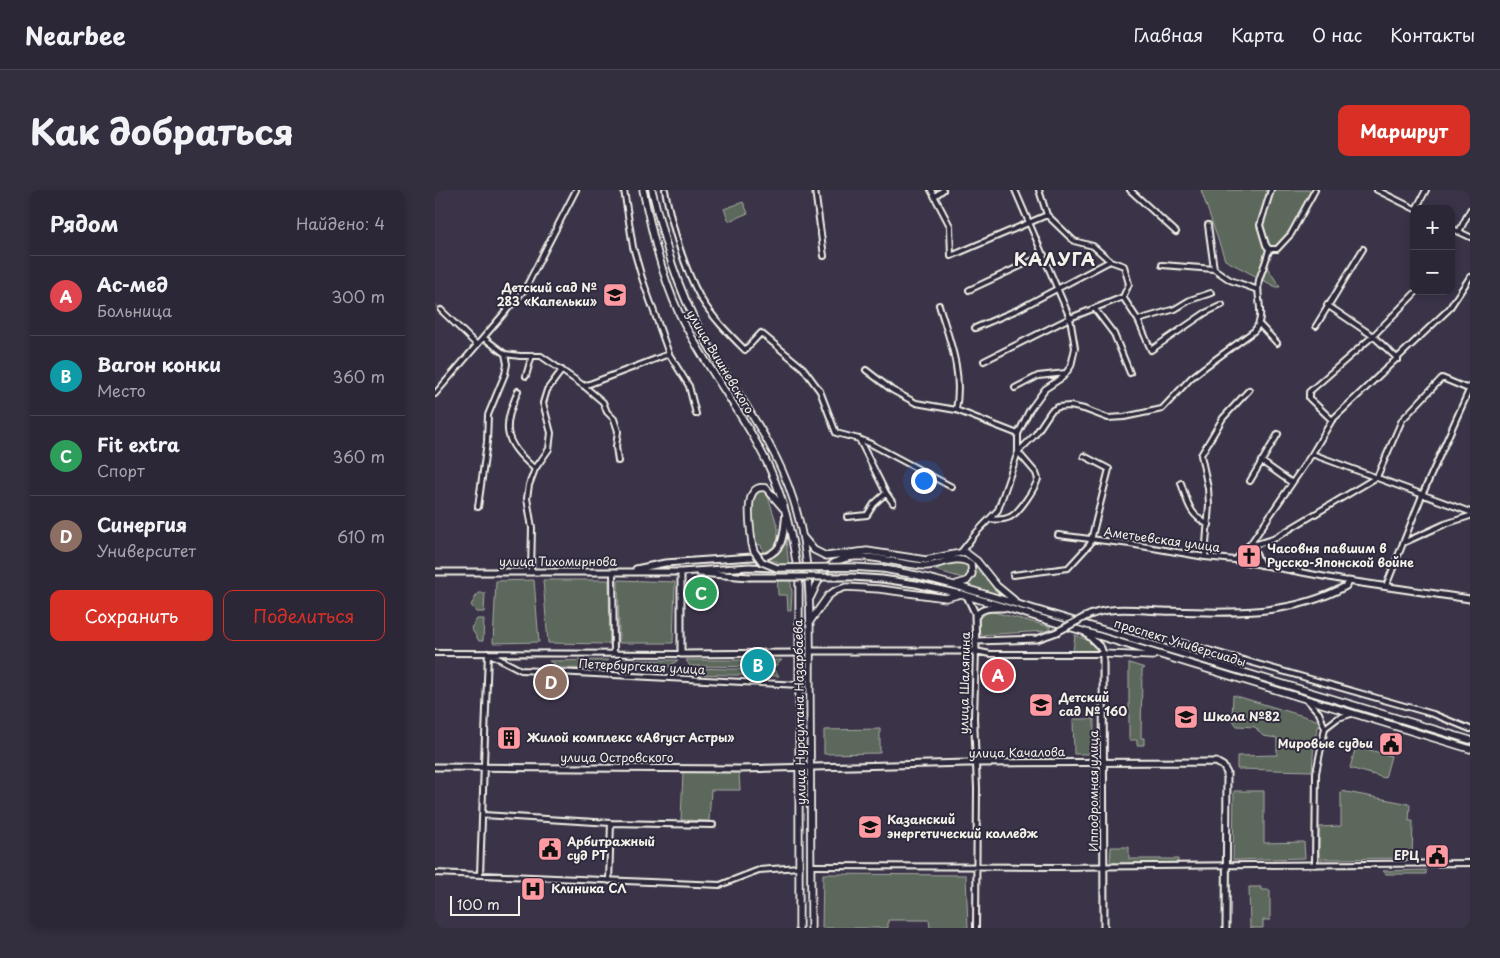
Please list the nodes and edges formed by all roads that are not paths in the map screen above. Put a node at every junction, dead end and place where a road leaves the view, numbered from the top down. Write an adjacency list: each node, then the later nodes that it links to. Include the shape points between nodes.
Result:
1 (576, 190): 52 (street, via 525,289)
2 (624, 190): 56 (street, via 633,247)
3 (643, 190): 93 (main road, улица Вишневского, via 656,249 679,313 767,463)
4 (652, 190): 90 (main road, улица Вишневского, via 665,248 688,307 776,458)
5 (665, 190): 76 (street, via 688,271 717,320 745,350 761,333 803,368 820,392 834,431)
6 (815, 190): 30 (street)
7 (931, 190): 16 (street)
8 (943, 190): 16 (street)
9 (1015, 190): 21 (street)
10 (1039, 190): 20 (street)
11 (1130, 190): 24 (street)
12 (1271, 190): 27 (street, via 1260,225)
13 (1315, 190): 27 (street, via 1291,234 1277,249)
14 (1377, 190): 18 (street)
15 (1426, 190): 17 (street)
16 (935, 196): 21 (street, via 950,226 951,256)
17 (1417, 205)
18 (1410, 206)
19 (1470, 210): 25 (street)
20 (1047, 215): 21 (street); 31 (street, via 1074,240 1093,246)
21 (1030, 222): 29 (street)
22 (1207, 225): 33 (street)
23 (1455, 230): 25 (street)
24 (1176, 232)
25 (1459, 232): 26 (street)
26 (1470, 237)
27 (1269, 249): 37 (street)
28 (1363, 249): 42 (street)
29 (1043, 255): 35 (street); 36 (street)
30 (824, 256)
31 (1110, 261): 35 (street); 40 (street, via 1124,266 1129,284)
32 (1162, 265): 33 (street)
33 (1214, 269): 37 (street, via 1230,280)
34 (1470, 277): 58 (street, via 1449,309)
35 (1057, 288): 46 (street); 50 (street)
36 (969, 290)
37 (1258, 290): 48 (street)
38 (1211, 293): 47 (street, via 1175,309)
39 (1413, 295): 51 (street)
40 (1123, 296): 44 (street); 47 (street)
41 (1222, 305): 47 (street, via 1151,350)
42 (1327, 305): 49 (street); 51 (street)
43 (939, 306): 71 (street, via 958,368)
44 (1095, 309): 46 (street); 63 (street, via 1114,334)
45 (441, 310): 54 (street)
46 (1070, 318): 59 (street); 62 (street, via 1075,348)
47 (1138, 320)
48 (1260, 324): 53 (street); 77 (street, via 1191,378 1162,409 1108,418 1071,406 1058,407)
49 (1316, 326)
50 (975, 328)
51 (1373, 336): 58 (street); 73 (street, via 1309,392 1309,398)
52 (484, 338): 54 (street); 55 (street)
53 (1277, 343)
54 (477, 346): 70 (street)
55 (505, 354): 57 (street); 92 (street, via 505,374 488,415)
56 (669, 354): 65 (street); 72 (street, via 689,386)
57 (532, 356): 60 (street, via 541,356); 64 (street)
58 (1398, 359): 73 (street)
59 (984, 361)
60 (562, 370): 65 (street); 82 (street, via 547,390 543,404 551,433 549,449)
61 (866, 370): 71 (street, via 916,403)
62 (1066, 373): 67 (street, via 1038,376); 74 (street, via 1032,404)
63 (1130, 373)
64 (526, 376)
65 (584, 386): 80 (street, via 603,402 614,419 618,430)
66 (1470, 387): 83 (street, via 1442,378 1402,420); 89 (street)
67 (1015, 388)
68 (518, 390): 82 (street, via 508,413 507,426 519,454)
69 (1249, 390): 98 (street, via 1223,418 1201,455 1208,488)
70 (435, 394)
71 (956, 410): 74 (street)
72 (696, 414)
73 (1332, 420): 78 (street)
74 (1019, 434): 77 (street)
75 (1278, 434): 81 (street)
76 (859, 439): 87 (street); 88 (street)
77 (1017, 452): 97 (street, via 998,510); 97 (street, via 1036,473 1035,488 1012,517)
78 (1312, 454): 83 (street); 85 (street)
79 (1084, 456): 101 (street, via 1109,469)
80 (618, 461)
81 (1261, 462): 84 (street); 85 (street)
82 (535, 469): 110 (street, via 527,498 532,528)
83 (1377, 477): 89 (street); 102 (street, via 1273,539)
84 (1250, 481)
85 (1292, 482): 102 (street)
86 (1181, 483): 98 (street, via 1194,515)
87 (952, 487)
88 (886, 492): 91 (street); 96 (street, via 867,515)
89 (1423, 493): 94 (street); 103 (street)
90 (793, 498): 100 (main road, улица Нурсултана Назарбаева)
91 (893, 503)
92 (478, 507)
93 (786, 512): 108 (main road, bridge, via 766,488 759,487 751,493 749,503 754,552 762,562); 112 (street, via 782,544 767,556 665,563); 131 (main road, улица Нурсултана Назарбаева, via 799,580)
94 (1470, 512)
95 (1470, 516): 103 (street)
96 (847, 517)
97 (990, 519): 104 (street)
98 (1209, 525): 105 (street)
99 (1058, 535): 101 (street, Аметьевская улица)
100 (803, 537): 104 (main road, via 814,550 826,556 867,550 926,560); 120 (main road, улица Нурсултана Назарбаева)
101 (1091, 540): 105 (street, Аметьевская улица); 114 (street, via 1069,568)
102 (1251, 543): 106 (street); 107 (street)
103 (1403, 543): 117 (street)
104 (961, 552): 121 (main road, via 971,556)
105 (1205, 557): 106 (street, Аметьевская улица)
106 (1235, 560): 107 (street, Аметьевская улица)
107 (1261, 565): 115 (street, Аметьевская улица)
108 (777, 568): 113 (street); 116 (main road, проспект Универсиады, bridge, via 884,569)
109 (435, 572): 110 (street, улица Тихомирнова)
110 (531, 572): 111 (street, улица Тихомирнова)
111 (613, 572): 112 (street, улица Тихомирнова); 133 (street)
112 (626, 572): 113 (street, улица Тихомирнова)
113 (681, 572): 118 (street, bridge, via 749,577 882,579); 134 (street)
114 (1013, 575)
115 (1348, 581): 117 (street, Аметьевская улица); 126 (street, bridge, via 1346,586 1334,592 1283,608 1179,612 1101,610 1037,639)
116 (954, 584): 120 (main road, via 971,578 971,564 965,560 924,566 859,556 831,565 823,573); 121 (main road, проспект Универсиады)
117 (1386, 586): 119 (street, Аметьевская улица)
118 (964, 595): 122 (main road, проспект Универсиады); 123 (street, улица Шаляпина, via 974,608); 124 (main road, via 946,598 846,587 828,596)
119 (1470, 599)
120 (808, 602): 124 (main road, улица Нурсултана Назарбаева)
121 (1017, 604): 129 (main road, проспект Универсиады)
122 (1005, 608): 123 (street, улица Шаляпина, via 985,609); 125 (main road, проспект Универсиады)
123 (975, 619): 126 (street, улица Шаляпина)
124 (809, 623): 127 (main road, улица Нурсултана Назарбаева)
125 (1086, 633): 135 (street); 136 (main road, проспект Универсиады)
126 (976, 641): 128 (street, улица Шаляпина)
127 (810, 651): 128 (street); 146 (main road, улица Нурсултана Назарбаева)
128 (976, 651): 135 (street, via 990,654); 145 (street, улица Шаляпина)
129 (1176, 652): 141 (street, via 1180,642 1433,714); 142 (main road, проспект Универсиады)
130 (488, 653): 132 (street, Петербургская улица); 133 (street, Петербургская улица); 137 (street, Петербургская улица, via 521,670); 149 (street)
131 (800, 653): 134 (street, Петербургская улица); 137 (main road, улица Нурсултана Назарбаева)
132 (435, 654)
133 (614, 654): 134 (street, Петербургская улица)
134 (681, 654)
135 (1103, 654): 136 (main road); 144 (street, Ипподромная улица)
136 (1161, 656): 138 (main road, проспект Универсиады)
137 (800, 685): 148 (main road, улица Нурсултана Назарбаева)
138 (1306, 699): 139 (main road, проспект Универсиады); 140 (street, via 1319,713)
139 (1353, 713): 140 (street, via 1338,718); 143 (main road, проспект Универсиады)
140 (1325, 728): 155 (street, via 1316,773)
141 (1470, 729)
142 (1470, 740)
143 (1470, 749)
144 (1103, 762): 145 (street, улица Качалова); 154 (street, улица Качалова, via 1216,762 1223,766 1227,773); 159 (street, Ипподромная улица)
145 (975, 763): 146 (street, улица Качалова); 157 (street, улица Шаляпина)
146 (811, 766): 148 (street, улица Качалова); 156 (main road, улица Нурсултана Назарбаева)
147 (435, 767): 149 (street, улица Островского)
148 (798, 767): 149 (street, улица Островского); 158 (main road, улица Нурсултана Назарбаева)
149 (484, 768): 150 (street)
150 (483, 815): 151 (street); 161 (street)
151 (611, 823): 152 (street); 162 (street)
152 (713, 825)
153 (1470, 863): 155 (street)
154 (1226, 865): 155 (street); 159 (street); 167 (street)
155 (1315, 865)
156 (811, 866): 157 (street); 164 (main road, улица Нурсултана Назарбаева)
157 (976, 866): 159 (street); 165 (street, улица Шаляпина)
158 (799, 867): 162 (street, via 759,870 720,885); 163 (main road, улица Нурсултана Назарбаева)
159 (1104, 867): 166 (street, Ипподромная улица)
160 (435, 873): 161 (street)
161 (480, 875): 162 (street)
162 (609, 881)
163 (799, 928)
164 (811, 928)
165 (976, 928)
166 (1104, 928)
167 (1226, 928)

